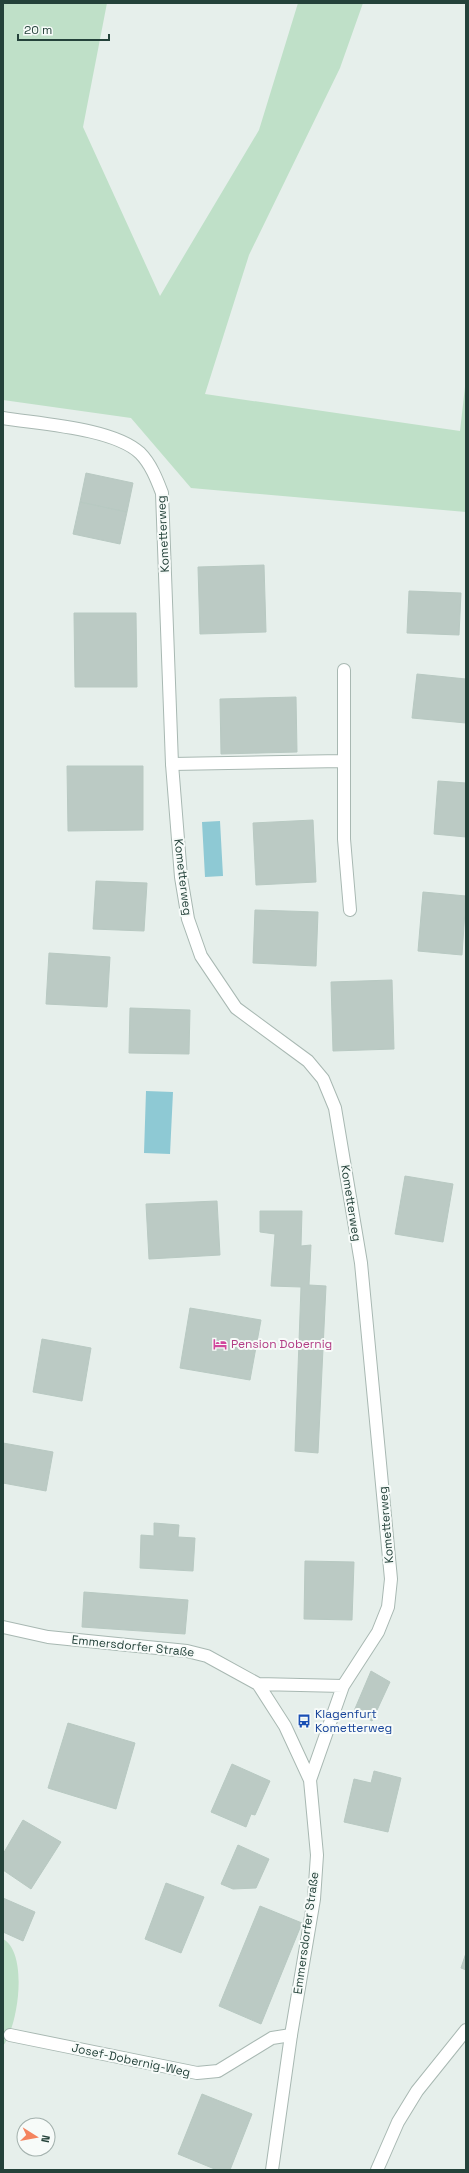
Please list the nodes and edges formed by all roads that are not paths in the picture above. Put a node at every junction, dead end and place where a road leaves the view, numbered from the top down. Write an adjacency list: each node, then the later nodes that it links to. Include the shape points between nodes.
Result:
1 (3, 418): 4 (street, Kometterweg, via 104,435 124,442 140,454 154,472 162,493)
2 (344, 670): 3 (street)
3 (342, 761): 4 (street); 5 (street, via 344,839)
4 (172, 764): 8 (street, Kometterweg, via 181,877 188,919 201,956 236,1008 308,1062 323,1079 336,1108 361,1263 391,1578 388,1607 378,1632)
5 (350, 910)
6 (3, 1627): 7 (street, Emmersdorfer Straße, via 48,1637 187,1651 207,1656)
7 (258, 1684): 8 (street); 9 (street, Emmersdorfer Straße, via 285,1726)
8 (343, 1686): 9 (street, Kometterweg)
9 (310, 1780): 12 (street, Emmersdorfer Straße, via 317,1856 314,1899)
10 (466, 2030): 14 (street, via 417,2092 398,2122)
11 (10, 2035): 12 (street, Josef-Dobernig-Weg, via 197,2073 218,2071 272,2038)
12 (291, 2035): 13 (street, Emmersdorfer Straße)
13 (272, 2170)
14 (377, 2170)

